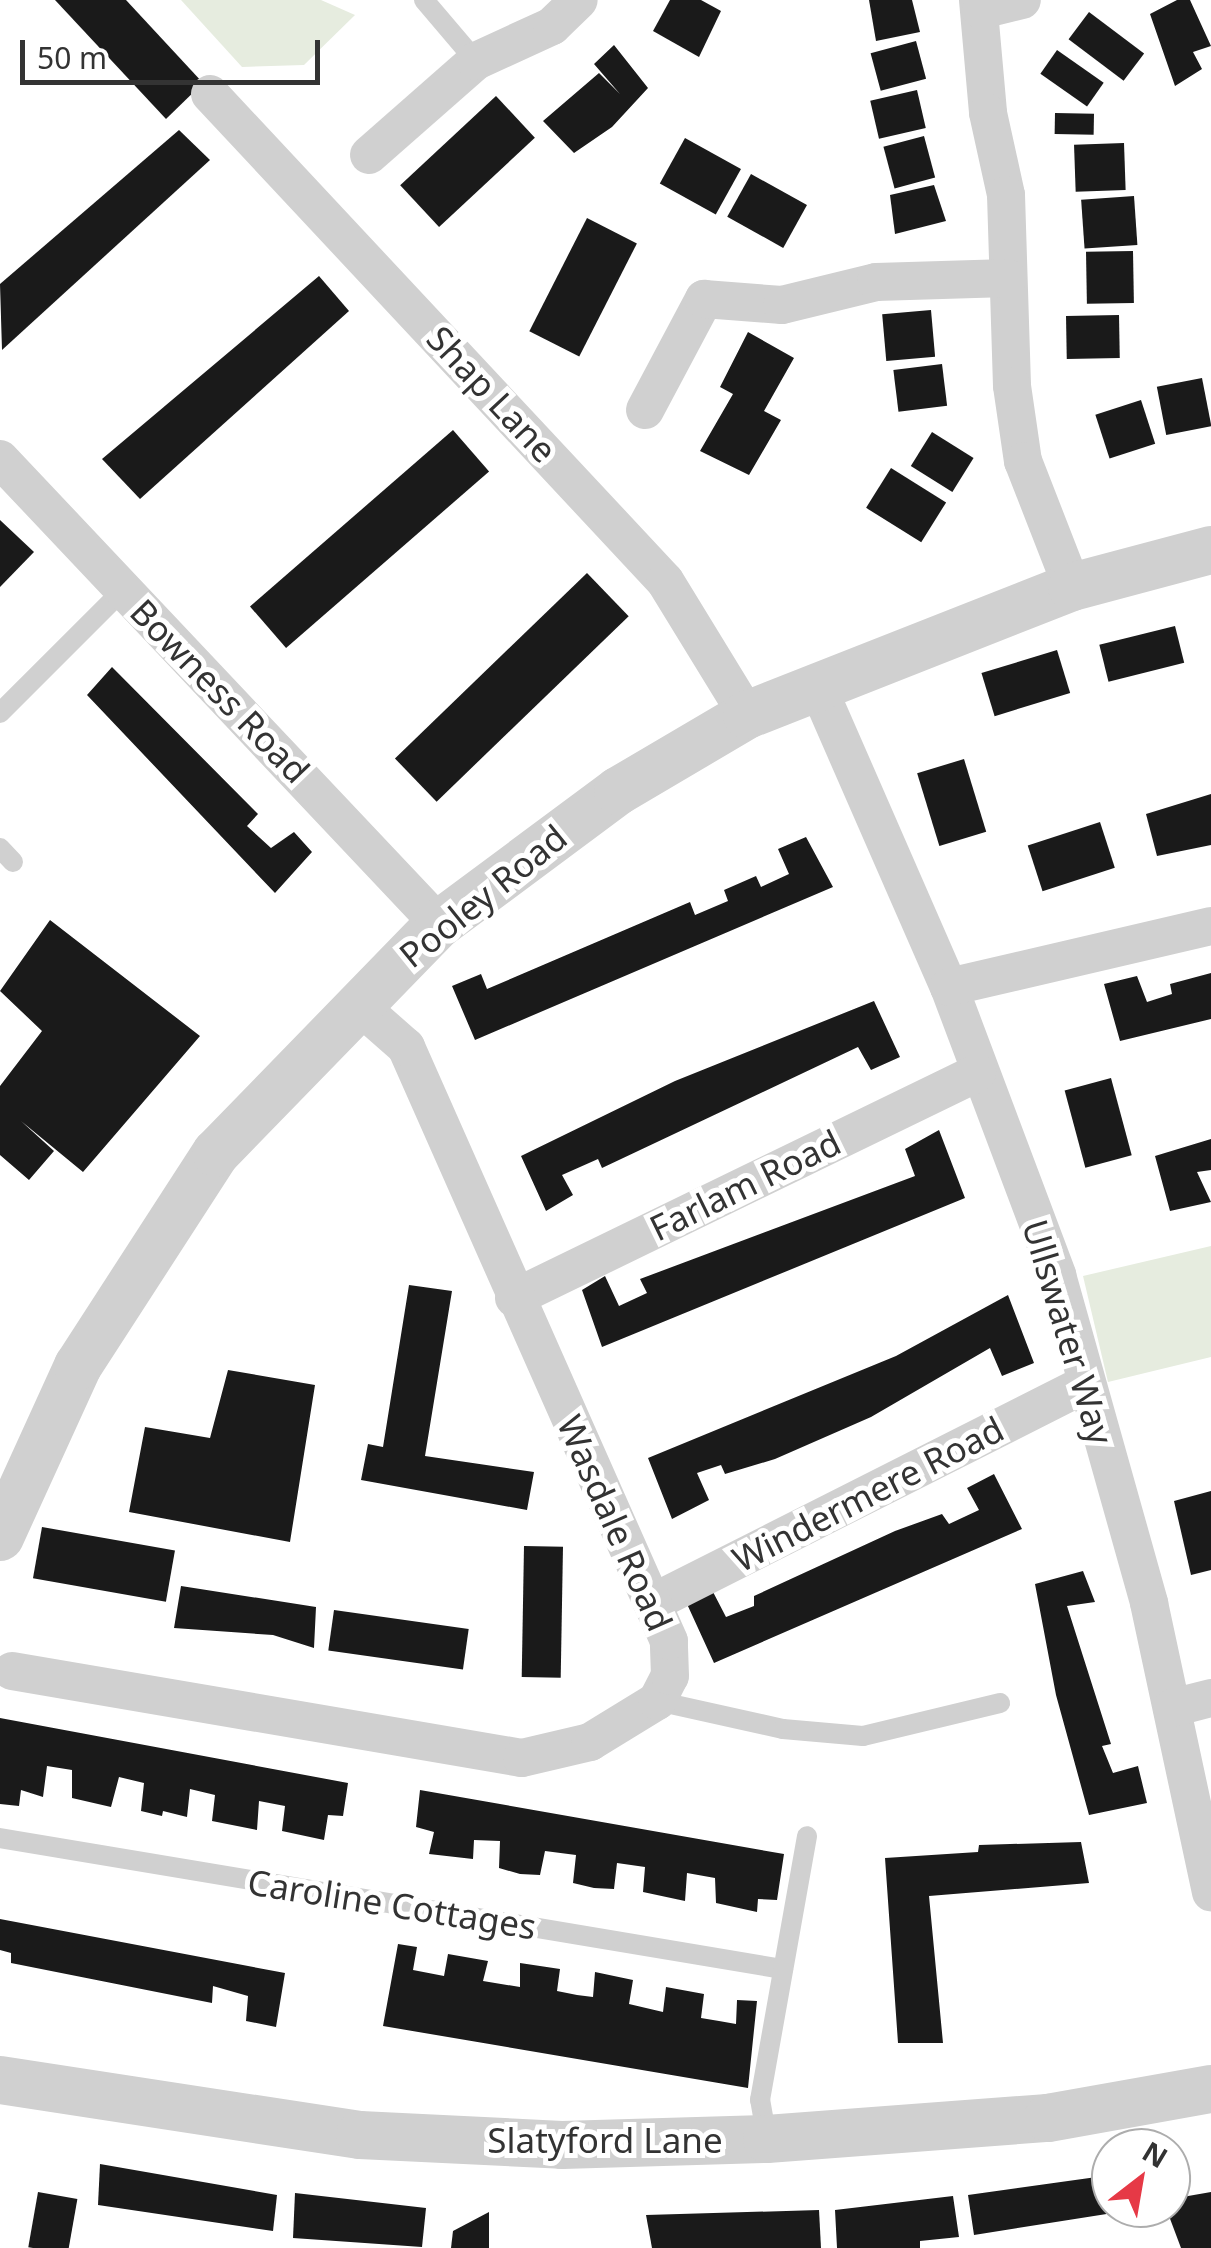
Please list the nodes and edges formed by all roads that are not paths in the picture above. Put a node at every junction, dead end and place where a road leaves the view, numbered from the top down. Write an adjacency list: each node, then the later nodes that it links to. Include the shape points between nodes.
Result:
1 (424, 0): 5 (lane)
2 (579, 0): 5 (street, via 552,26)
3 (1022, 0): 4 (street)
4 (980, 5): 8 (street, via 988,113 1006,195)
5 (476, 60): 7 (street)
6 (210, 94): 16 (street, Shap Lane, via 665,581)
7 (369, 155)
8 (1008, 278): 9 (street, via 876,282 782,305 704,299); 12 (street, via 1023,462)
9 (646, 410)
10 (0, 458): 13 (street, Bowness Road)
11 (1211, 550): 12 (street, Pooley Road)
12 (1072, 587): 14 (street, Pooley Road)
13 (124, 589): 15 (lane); 17 (street, Bowness Road)
14 (816, 683): 16 (street, Pooley Road); 19 (street, Ullswater Way)
15 (0, 714)
16 (747, 714): 17 (street, Pooley Road, via 618,791)
17 (439, 924): 20 (street, Pooley Road)
18 (1211, 926): 19 (street)
19 (949, 988): 21 (street, Ullswater Way)
20 (356, 1003): 22 (street, Wasdale Road, via 406,1047); 24 (street, Pooley Road, via 216,1153 78,1366)
21 (977, 1072): 22 (street, Farlam Road); 23 (street, Ullswater Way, via 1058,1275)
22 (514, 1298): 25 (street, Wasdale Road)
23 (1085, 1384): 25 (street, Windermere Road); 30 (street, Ullswater Way)
24 (3, 1521)
25 (652, 1604): 28 (street, Wasdale Road, via 669,1641 670,1676)
26 (12, 1670): 28 (street, via 522,1758 590,1742)
27 (1211, 1698): 30 (street)
28 (657, 1702): 29 (lane, via 783,1729 863,1736)
29 (1000, 1703)
30 (1172, 1708): 33 (street, Ullswater Way)
31 (807, 1836): 34 (lane)
32 (0, 1838): 34 (lane, Caroline Cottages)
33 (1211, 1892)
34 (784, 1969): 37 (lane, via 760,2100)
35 (0, 2080): 37 (street, Slatyford Lane, via 360,2135 562,2145)
36 (1211, 2089): 37 (street, Slatyford Lane, via 1048,2118)
37 (766, 2139)

